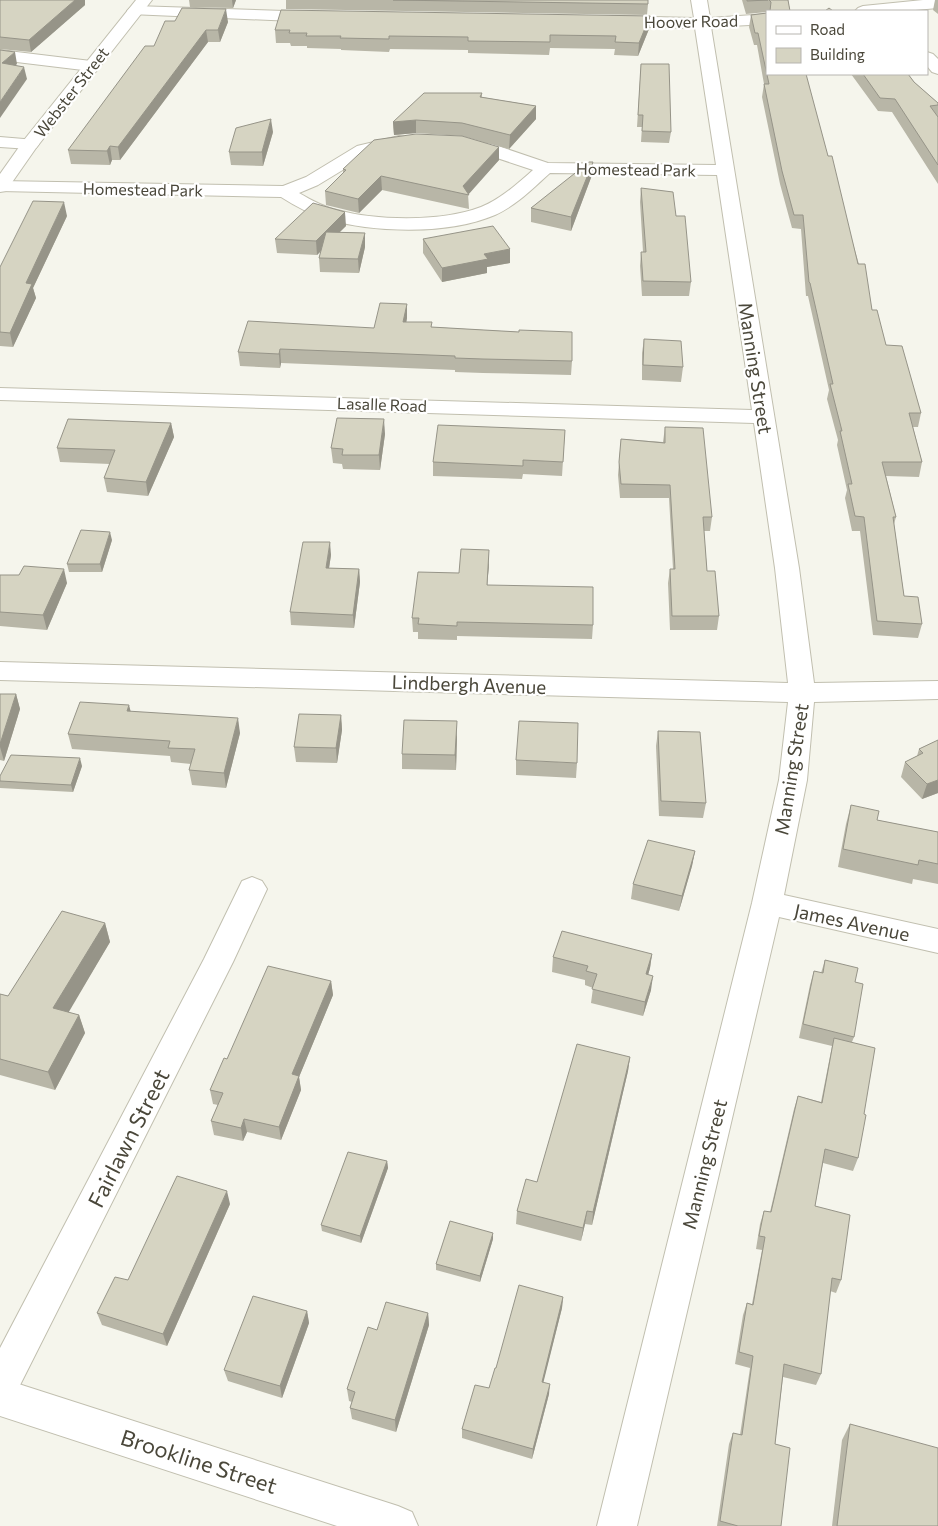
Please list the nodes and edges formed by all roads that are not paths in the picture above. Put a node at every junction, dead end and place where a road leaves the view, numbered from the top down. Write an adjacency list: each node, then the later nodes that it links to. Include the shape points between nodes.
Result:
1 (938, 4): 3 (street)
2 (140, 6): 5 (street); 10 (street, Webster Street)
3 (881, 10)
4 (701, 12): 6 (street, Hoover Road); 7 (street, Hoover Road); 17 (street, Manning Street)
5 (333, 17)
6 (766, 19)
7 (601, 21)
8 (0, 55): 10 (street)
9 (928, 58): 11 (street)
10 (91, 66): 15 (street, Webster Street)
11 (938, 69)
12 (416, 140): 19 (street, Homestead Park, via 385,143 363,150 312,181)
13 (0, 142): 15 (street)
14 (452, 142): 16 (street, Homestead Park, via 486,148)
15 (30, 144): 18 (street, Webster Street)
16 (546, 168): 17 (street, Homestead Park); 19 (street, via 511,198 489,211 443,221 381,222 348,218 306,206)
17 (725, 170): 21 (street, Manning Street)
18 (0, 186): 19 (street, Homestead Park)
19 (285, 192)
20 (0, 394): 21 (street, Lasalle Road)
21 (763, 417): 24 (street, Manning Street, via 787,568)
22 (0, 671): 24 (street, Lindbergh Avenue)
23 (938, 690): 24 (street, Lindbergh Avenue)
24 (802, 692): 26 (street, Manning Street, via 793,780)
25 (252, 889): 28 (street, Fairlawn Street, via 218,962)
26 (767, 903): 27 (street, James Avenue); 31 (street, Manning Street)
27 (938, 941)
28 (0, 1386)
29 (0, 1397): 30 (street, Brookline Street)
30 (398, 1526)
31 (617, 1526)

